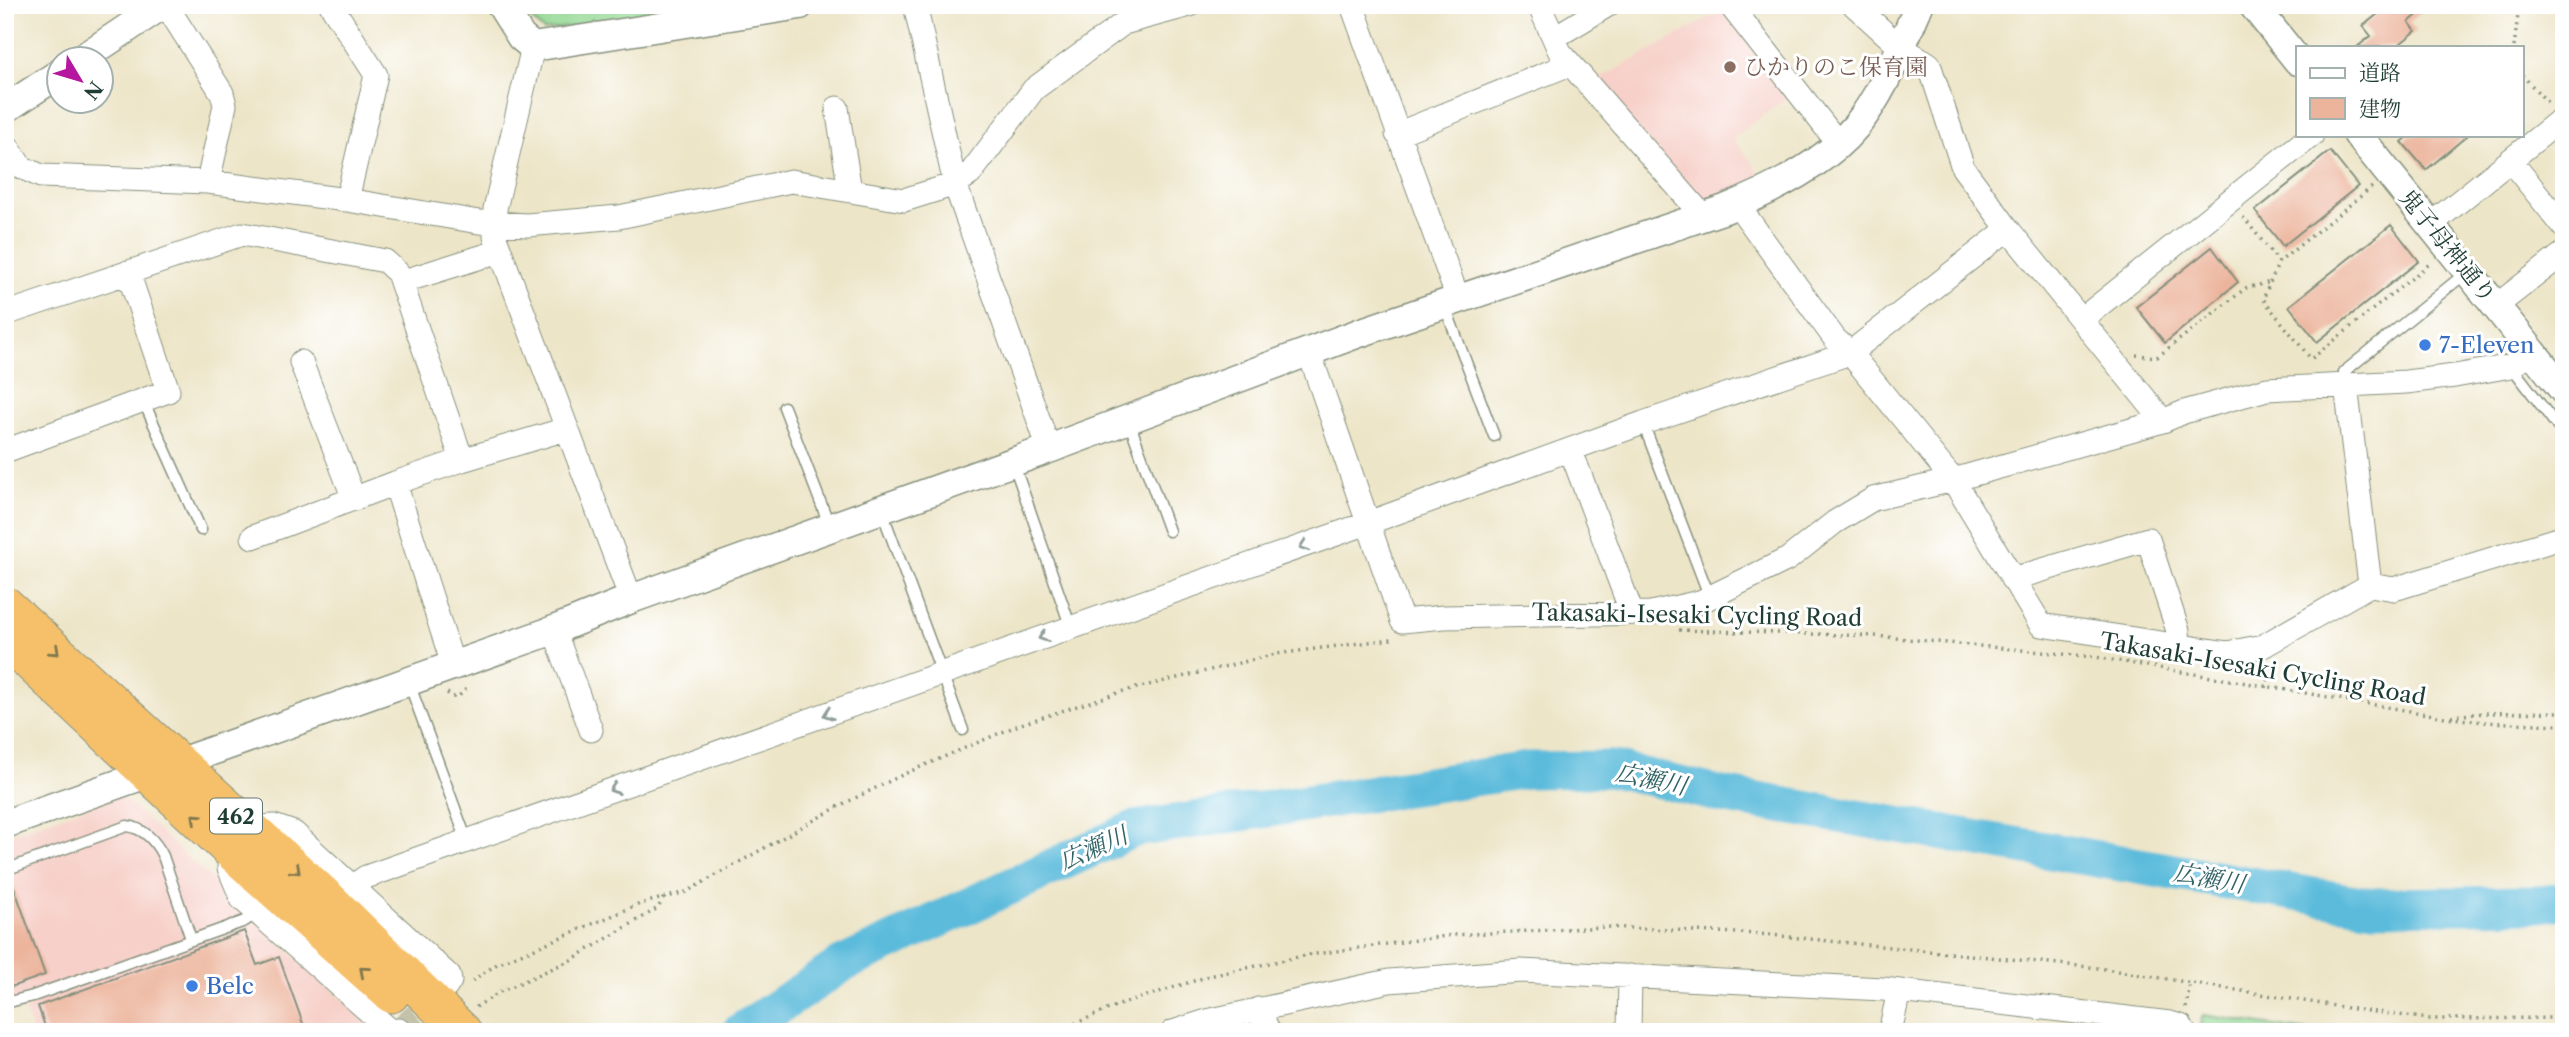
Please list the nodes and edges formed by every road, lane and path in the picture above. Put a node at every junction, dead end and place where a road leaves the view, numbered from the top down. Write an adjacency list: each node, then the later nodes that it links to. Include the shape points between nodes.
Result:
1 (164, 5): 16 (street); 33 (street, via 225,104)
2 (331, 5): 37 (street, via 376,75)
3 (501, 5): 18 (street)
4 (800, 5): 18 (street)
5 (915, 5): 34 (street)
6 (1190, 5): 34 (street, via 1124,23 1034,89 970,174)
7 (1352, 5): 27 (street)
8 (1539, 5): 15 (street)
9 (1608, 5): 15 (street)
10 (1730, 5): 31 (street)
11 (1854, 5): 19 (street)
12 (1919, 5): 19 (street)
13 (2253, 5): 20 (street)
14 (2516, 5): 17 (path)
15 (1555, 37): 21 (street)
16 (101, 46)
17 (2514, 46)
18 (533, 47): 41 (street)
19 (1900, 47): 31 (street, via 1861,119); 44 (street, via 1929,64 1963,168)
20 (2296, 59)
21 (1570, 64): 27 (street); 40 (street)
22 (2524, 77): 26 (path)
23 (46, 82): 25 (street)
24 (837, 108): 36 (street)
25 (5, 109)
26 (2563, 118): 32 (street)
27 (1397, 134): 53 (street)
28 (2311, 136): 38 (street)
29 (2359, 136): 42 (street, 鬼子母神通り)
30 (5, 143): 33 (street, via 21,167 41,176)
31 (1838, 143): 39 (street, via 1796,175)
32 (2510, 160): 42 (street); 43 (street)
33 (208, 182): 37 (street)
34 (955, 184): 36 (street, via 904,200); 71 (street)
35 (2375, 184): 48 (path)
36 (850, 191): 41 (street, via 791,181 619,217 527,225)
37 (348, 200): 41 (street)
38 (2230, 201): 48 (path); 56 (street)
39 (1737, 204): 40 (street); 58 (street)
40 (1703, 216): 53 (street)
41 (494, 223): 45 (street)
42 (2430, 225): 50 (street, 鬼子母神通り)
43 (2564, 227)
44 (2008, 229): 56 (street); 58 (street)
45 (500, 251): 51 (street); 68 (street)
46 (2564, 253): 54 (street)
47 (2436, 258): 52 (path, via 2311,359 2263,299)
48 (2279, 262): 52 (path)
49 (128, 272): 51 (street, via 242,234 385,261); 55 (street); 63 (street, via 168,391)
50 (2468, 272): 54 (street, 鬼子母神通り); 62 (lane, via 2344,372)
51 (401, 282): 74 (street)
52 (2271, 282): 59 (path, via 2246,288)
53 (1451, 302): 57 (street); 70 (lane)
54 (2496, 306): 61 (street, 鬼子母神通り)
55 (5, 314)
56 (2082, 318): 66 (street)
57 (1309, 352): 65 (street); 80 (street)
58 (1850, 353): 67 (street); 76 (street)
59 (2158, 357)
60 (301, 362): 78 (street)
61 (2544, 369): 62 (street); 69 (lane)
62 (2346, 386): 66 (street, via 2267,388); 87 (street)
63 (143, 400): 73 (street); 82 (lane)
64 (784, 407): 81 (lane)
65 (1128, 419): 71 (street); 83 (lane)
66 (2163, 421): 76 (street)
67 (1643, 423): 72 (street); 88 (lane)
68 (566, 429): 74 (street); 89 (street)
69 (2564, 435)
70 (1494, 436)
71 (1049, 449): 75 (street)
72 (1571, 450): 80 (street); 91 (street)
73 (5, 451)
74 (462, 460): 77 (street)
75 (1012, 461): 79 (street); 92 (lane)
76 (1953, 480): 86 (street); 88 (street, via 1873,499 1788,559)
77 (394, 483): 78 (street); 98 (street)
78 (354, 499): 84 (street)
79 (881, 509): 81 (street); 99 (lane)
80 (1368, 523): 91 (street, via 1402,621); 92 (street, one-way to 92)
81 (830, 527): 89 (street)
82 (201, 530)
83 (1169, 531)
84 (254, 537)
85 (2564, 537): 87 (street, via 2394,589)
86 (2012, 579): 97 (street, via 2041,625); 97 (street, via 2148,539)
87 (2370, 585): 97 (street, via 2263,646 2228,653)
88 (1710, 598): 91 (street, via 1651,612)
89 (631, 599): 93 (street)
90 (5, 605): 106 (highway, 462, one-way to 106)
91 (1631, 611)
92 (1070, 628): 99 (street, one-way to 99)
93 (554, 629): 98 (street); 104 (street)
94 (1671, 629): 102 (path, Takasaki-Isesaki Cycling Road, via 1875,636 2095,657)
95 (5, 639): 106 (highway, 462)
96 (1395, 639): 112 (path, via 1276,654 1124,691 1021,724 883,784 686,891)
97 (2179, 646)
98 (453, 665): 100 (street)
99 (943, 673): 105 (lane); 109 (street, one-way to 109)
100 (408, 682): 106 (street); 109 (lane)
101 (2564, 712): 102 (path)
102 (2445, 717): 103 (path, Takasaki-Isesaki Cycling Road)
103 (2564, 725)
104 (591, 730)
105 (963, 730)
106 (163, 769): 107 (street); 108 (highway, 462)
107 (5, 824)
108 (239, 839): 111 (street, via 274,827 294,833); 113 (street, via 229,868 242,898); 121 (highway, 462, one-way to 121, via 329,900); 123 (highway, 462, one-way to 108)
109 (467, 841): 111 (street, via 366,877)
110 (5, 870): 114 (lane, via 134,827 158,846)
111 (353, 886): 117 (street, via 449,976)
112 (665, 896): 117 (path, via 497,964); 121 (path, via 658,908 572,960 481,1002)
113 (258, 912): 114 (lane); 123 (street, via 391,1031)
114 (191, 939): 119 (lane)
115 (1630, 976): 118 (street); 120 (street, via 1521,971 1389,981); 126 (street)
116 (2190, 982): 122 (path)
117 (455, 987)
118 (1899, 991): 122 (street); 127 (street)
119 (5, 1003)
120 (1258, 1009): 124 (street); 125 (street)
121 (466, 1022)
122 (2185, 1023)
123 (417, 1031)
124 (1173, 1032)
125 (1269, 1032)
126 (1629, 1032)
127 (1890, 1032)

